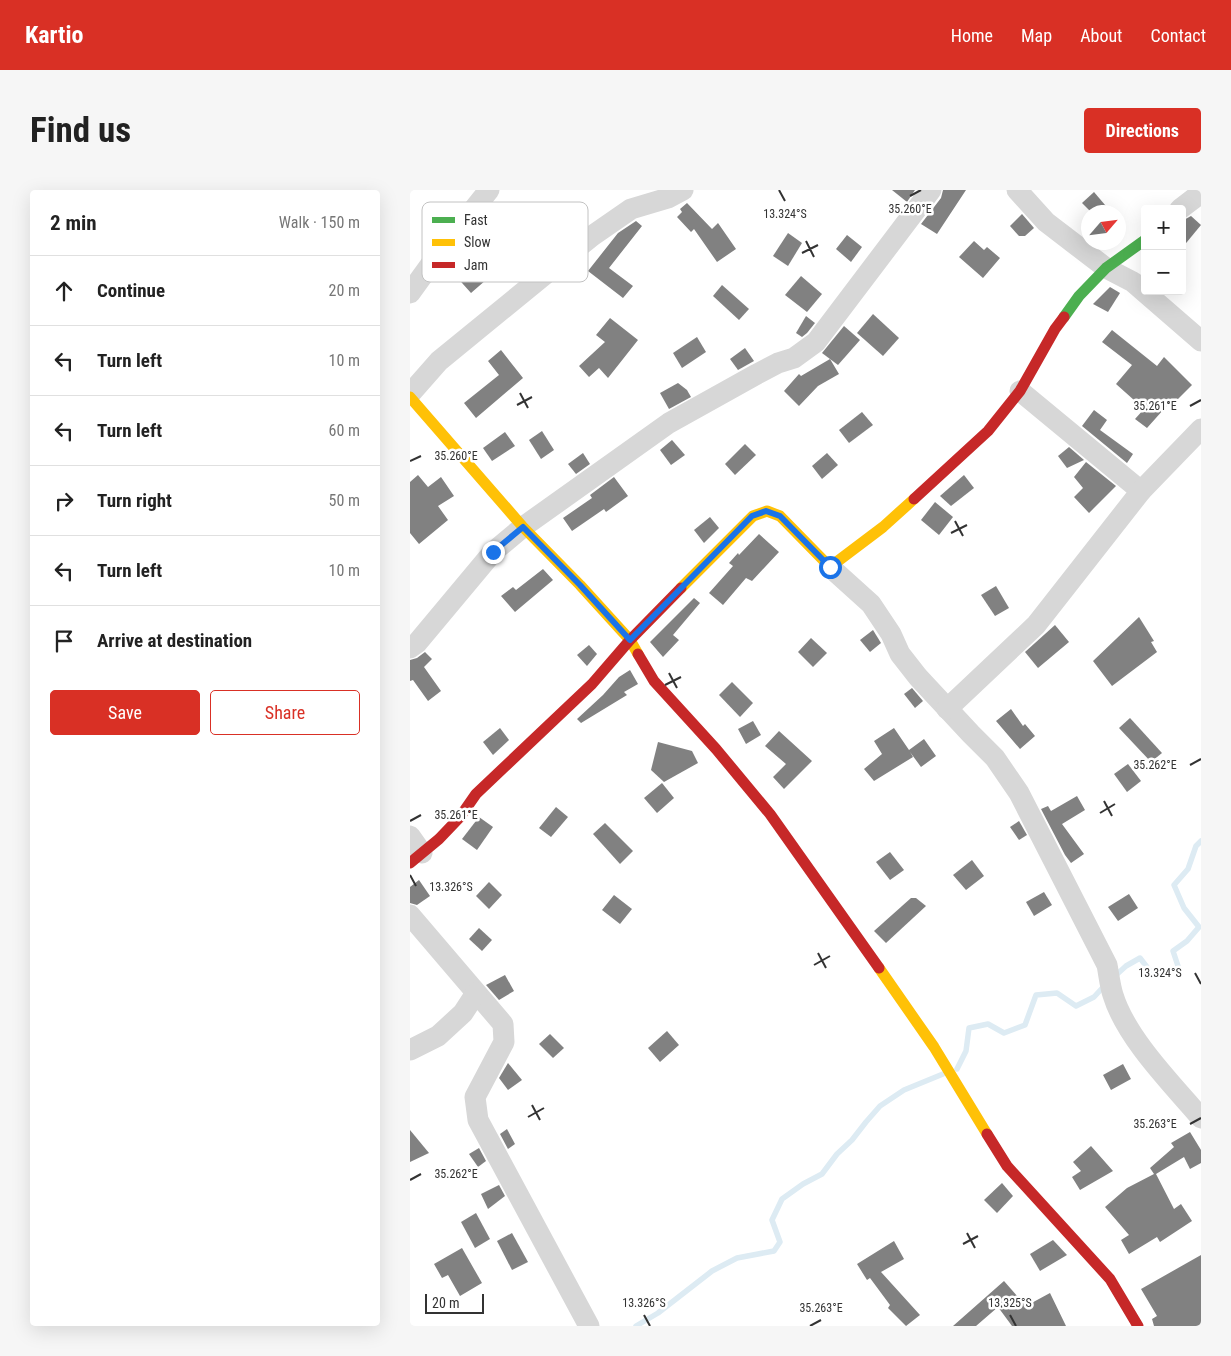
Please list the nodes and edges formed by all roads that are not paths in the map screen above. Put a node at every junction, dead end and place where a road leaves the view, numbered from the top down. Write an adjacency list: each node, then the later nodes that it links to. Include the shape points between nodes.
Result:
1 (489, 190): 6 (street)
2 (683, 190): 8 (street, via 631,210)
3 (931, 190): 19 (street, via 816,342 794,358 778,363 669,423)
4 (1017, 190): 10 (street, via 1046,222)
5 (1201, 192): 7 (street)
6 (479, 202)
7 (1185, 205)
8 (588, 239)
9 (1141, 243): 10 (street)
10 (1106, 268): 14 (street, via 1133,282); 15 (street, via 1079,296 1055,329)
11 (422, 276): 13 (street)
12 (536, 282): 16 (street, via 439,361)
13 (410, 293)
14 (1201, 341)
15 (1020, 392): 18 (street); 20 (street, via 966,452 883,527)
16 (410, 395): 19 (street)
17 (1201, 429): 18 (street)
18 (1141, 491): 23 (street, via 1036,625)
19 (523, 527): 21 (street); 22 (street, via 493,552)
20 (830, 567): 21 (street, via 780,516 766,511 752,516); 23 (street, via 871,604 900,654)
21 (630, 640): 25 (street, via 592,684 505,764 476,794 460,817); 31 (street, via 654,681 716,748 776,822 934,1047 1007,1166 1110,1279)
22 (410, 648)
23 (947, 709): 29 (street, via 995,758 1019,793 1106,965 1113,996 1124,1020 1157,1068)
24 (410, 836): 25 (street)
25 (416, 858)
26 (410, 914): 27 (street)
27 (476, 993): 28 (street, via 463,1013 438,1036); 30 (street, via 503,1024 504,1042 475,1097 478,1120)
28 (410, 1050)
29 (1201, 1118)
30 (589, 1326)
31 (1138, 1326)

